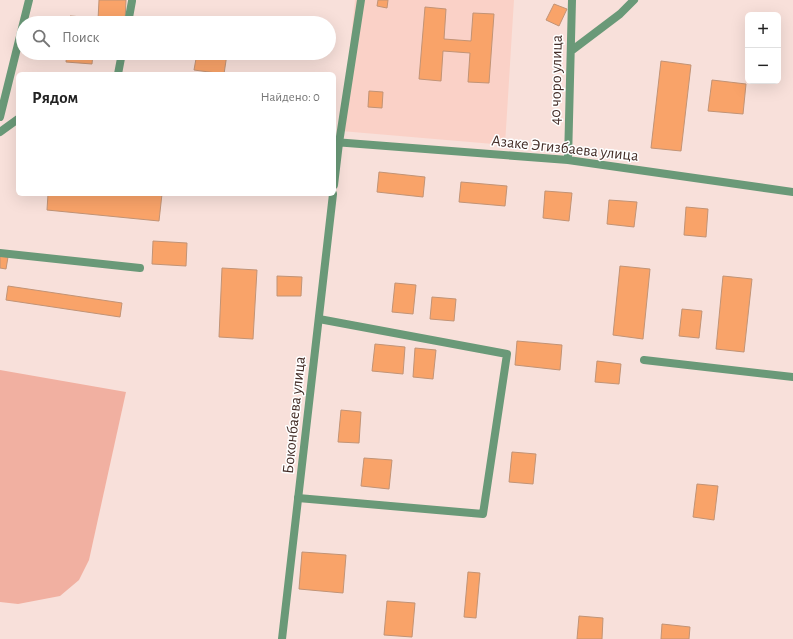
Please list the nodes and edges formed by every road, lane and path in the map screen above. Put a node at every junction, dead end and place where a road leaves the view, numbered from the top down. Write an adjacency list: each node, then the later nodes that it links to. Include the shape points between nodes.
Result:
1 (28, 0): 6 (street)
2 (361, 0): 15 (street)
3 (572, 0): 9 (street, 40 чоро улица)
4 (634, 0): 9 (street, via 620,14)
5 (132, 1): 7 (street)
6 (24, 16)
7 (129, 16)
8 (16, 50): 12 (street)
9 (571, 51): 16 (street, 40 чоро улица)
10 (121, 60): 11 (street)
11 (118, 72)
12 (0, 117)
13 (16, 120): 14 (street)
14 (0, 132)
15 (336, 143): 16 (street, Азаке Эгизбаева улица)
16 (568, 160): 17 (street, Азаке Эгизбаева улица)
17 (793, 192)
18 (333, 196): 21 (street, Боконбаева улица)
19 (0, 252): 20 (street)
20 (140, 268)
21 (319, 319): 24 (street, Боконбаева улица); 24 (street, via 507,354 483,514)
22 (644, 360): 23 (street)
23 (793, 377)
24 (298, 498): 25 (street, Боконбаева улица)
25 (282, 639)

